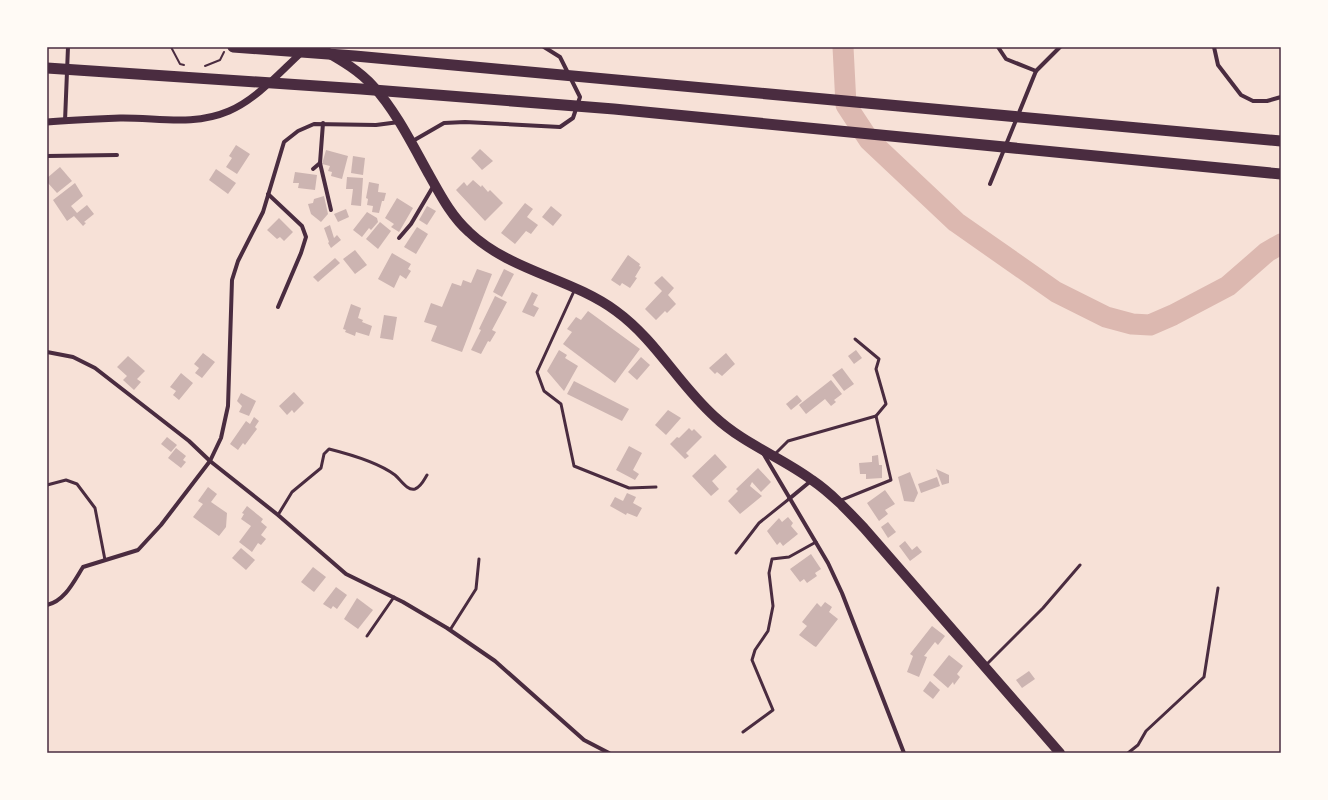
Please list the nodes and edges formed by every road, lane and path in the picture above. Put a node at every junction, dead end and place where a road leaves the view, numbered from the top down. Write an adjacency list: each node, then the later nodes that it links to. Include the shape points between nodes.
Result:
1 (68, 47): 16 (street)
2 (171, 47): 11 (path, via 180,64)
3 (226, 47): 12 (path, via 220,60)
4 (233, 47): 20 (highway)
5 (308, 47): 16 (street, via 251,98 210,118 188,121 124,118)
6 (318, 47): 18 (main road, via 347,64 373,86)
7 (544, 47): 21 (street, via 560,57 580,97 573,118 560,127 464,122 444,124)
8 (998, 47): 14 (street, via 1006,59)
9 (1060, 47): 14 (street)
10 (1214, 47): 15 (street, via 1218,65 1241,95 1253,101)
11 (186, 66)
12 (203, 67)
13 (47, 68): 26 (highway, via 614,109)
14 (1036, 71): 28 (street)
15 (1281, 97)
16 (64, 121): 17 (street)
17 (47, 122)
18 (399, 122): 19 (street, via 376,125); 21 (main road)
19 (323, 124): 24 (street); 29 (street, via 314,124 298,131 284,142)
20 (1281, 141)
21 (411, 142): 27 (main road)
22 (117, 155): 23 (street)
23 (47, 156)
24 (320, 163): 25 (street); 30 (street)
25 (313, 169)
26 (1281, 174)
27 (434, 184): 31 (street, via 411,224); 32 (main road, via 454,216 484,245)
28 (990, 184)
29 (268, 194): 33 (street, via 302,226 306,237); 39 (street, via 263,212 238,262 232,280 228,406 221,438)
30 (331, 210)
31 (399, 238)
32 (575, 289): 37 (main road, via 598,299 637,328 715,417); 43 (lane, via 537,372 544,391 561,404 574,466 629,488)
33 (278, 307)
34 (855, 339): 36 (lane, via 879,359 876,369 886,404)
35 (47, 352): 39 (street, via 72,357 96,368 189,441)
36 (876, 416): 38 (lane, via 788,441); 45 (lane, via 891,480)
37 (760, 450): 38 (main road); 44 (street)
38 (773, 456): 41 (main road)
39 (210, 462): 46 (street); 50 (street, via 138,550)
40 (427, 475): 46 (lane, via 420,486 408,488 394,474 382,468 329,449 324,454 320,468 292,492)
41 (813, 480): 44 (street); 45 (main road)
42 (47, 485): 50 (lane, via 66,480 77,484 95,508)
43 (656, 487)
44 (789, 499): 47 (street); 48 (lane, via 759,523)
45 (838, 501): 57 (main road)
46 (278, 515): 53 (street, via 346,574)
47 (816, 542): 58 (lane, via 789,557 772,559 769,573 773,606 768,631 755,650 752,660 772,710); 60 (street, via 842,593)
48 (736, 553)
49 (479, 559): 55 (lane, via 476,589)
50 (105, 560): 54 (street, via 83,567 69,590 53,604)
51 (1080, 565): 57 (lane, via 1043,608)
52 (1218, 588): 62 (lane, via 1204,677 1146,731 1138,745)
53 (394, 597): 55 (street); 56 (lane)
54 (47, 605)
55 (450, 630): 59 (street, via 495,662 584,740)
56 (367, 636)
57 (985, 666): 61 (main road)
58 (743, 732)
59 (609, 753)
60 (904, 753)
61 (1060, 753)
62 (1128, 753)

